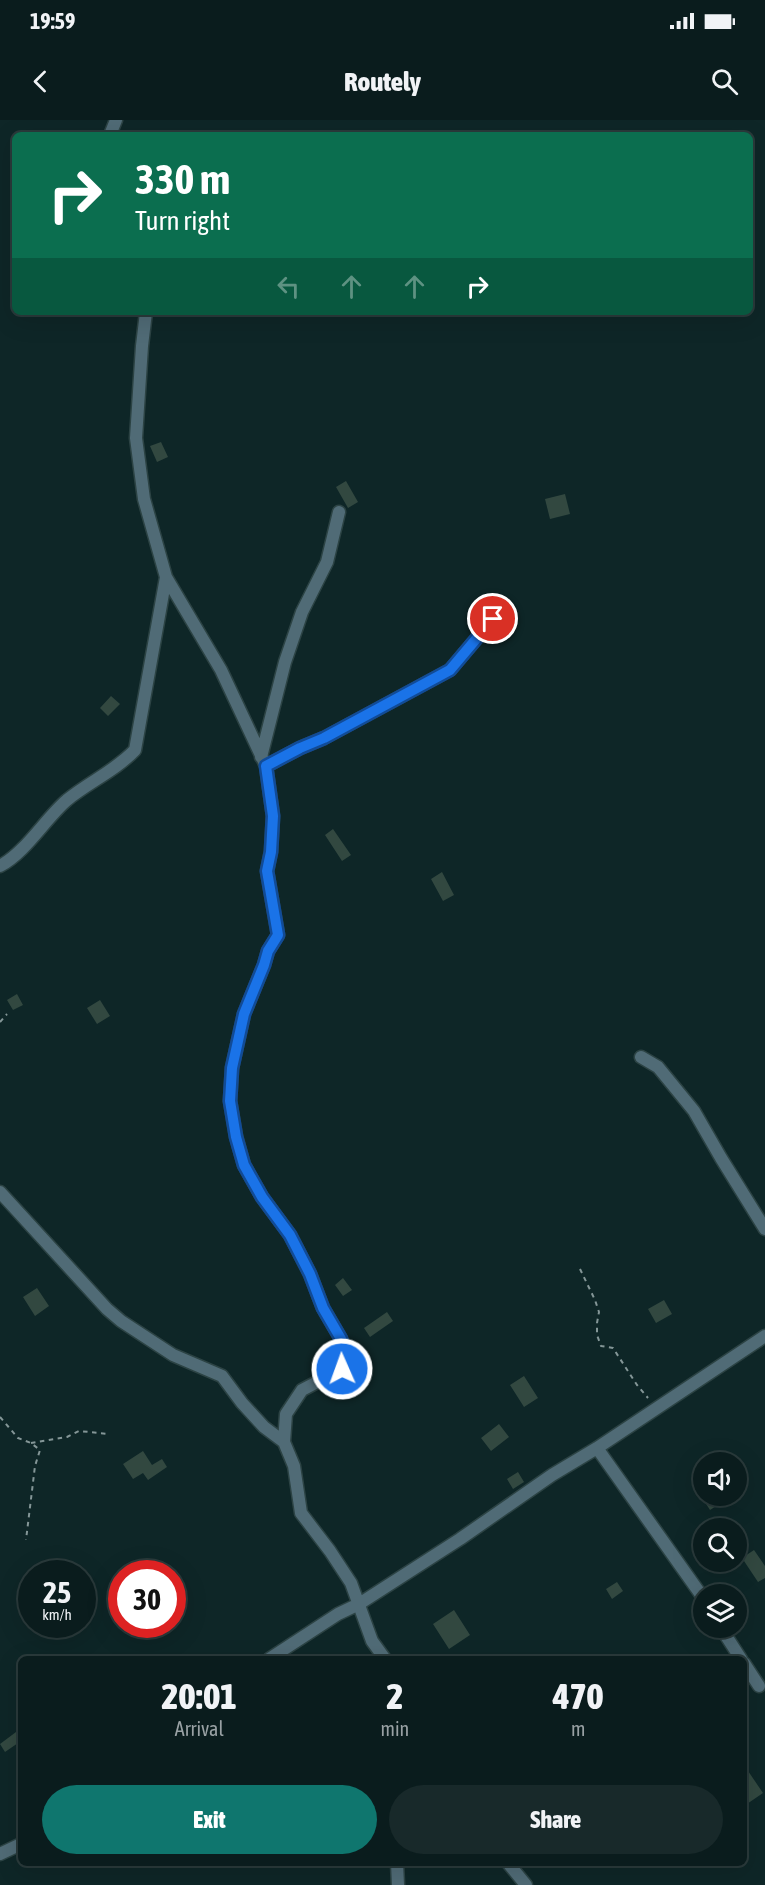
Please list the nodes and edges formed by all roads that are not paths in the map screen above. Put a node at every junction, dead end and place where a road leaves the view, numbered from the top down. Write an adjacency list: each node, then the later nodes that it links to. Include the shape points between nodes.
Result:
1 (146, 315): 3 (street, via 136,438 144,499)
2 (339, 512): 5 (street, via 327,562 302,612 285,662)
3 (166, 577): 5 (street, via 221,670); 6 (street, via 135,750 124,762 66,801 36,835)
4 (504, 606): 5 (street, via 450,670 324,738)
5 (263, 761): 11 (street, via 273,816 267,871 278,935 244,1014 232,1068 230,1101 244,1165 290,1235 345,1352 342,1369 302,1390 286,1414)
6 (0, 866)
7 (641, 1057): 9 (street, via 658,1067 694,1111)
8 (0, 1192): 11 (street, via 107,1309 173,1355 222,1376 264,1427)
9 (765, 1229)
10 (765, 1336): 12 (street)
11 (284, 1442): 14 (street, via 294,1467 301,1513 346,1575)
12 (597, 1448): 13 (street); 14 (street)
13 (693, 1584)
14 (359, 1604): 16 (street); 17 (street, via 372,1641)
15 (727, 1638): 18 (street)
16 (273, 1656)
17 (383, 1656)
18 (739, 1656)
19 (747, 1668): 20 (street)
20 (759, 1686)
21 (18, 1845): 22 (street)
22 (0, 1854)
23 (397, 1866): 25 (street)
24 (510, 1866): 26 (street)
25 (398, 1885)
26 (526, 1885)

